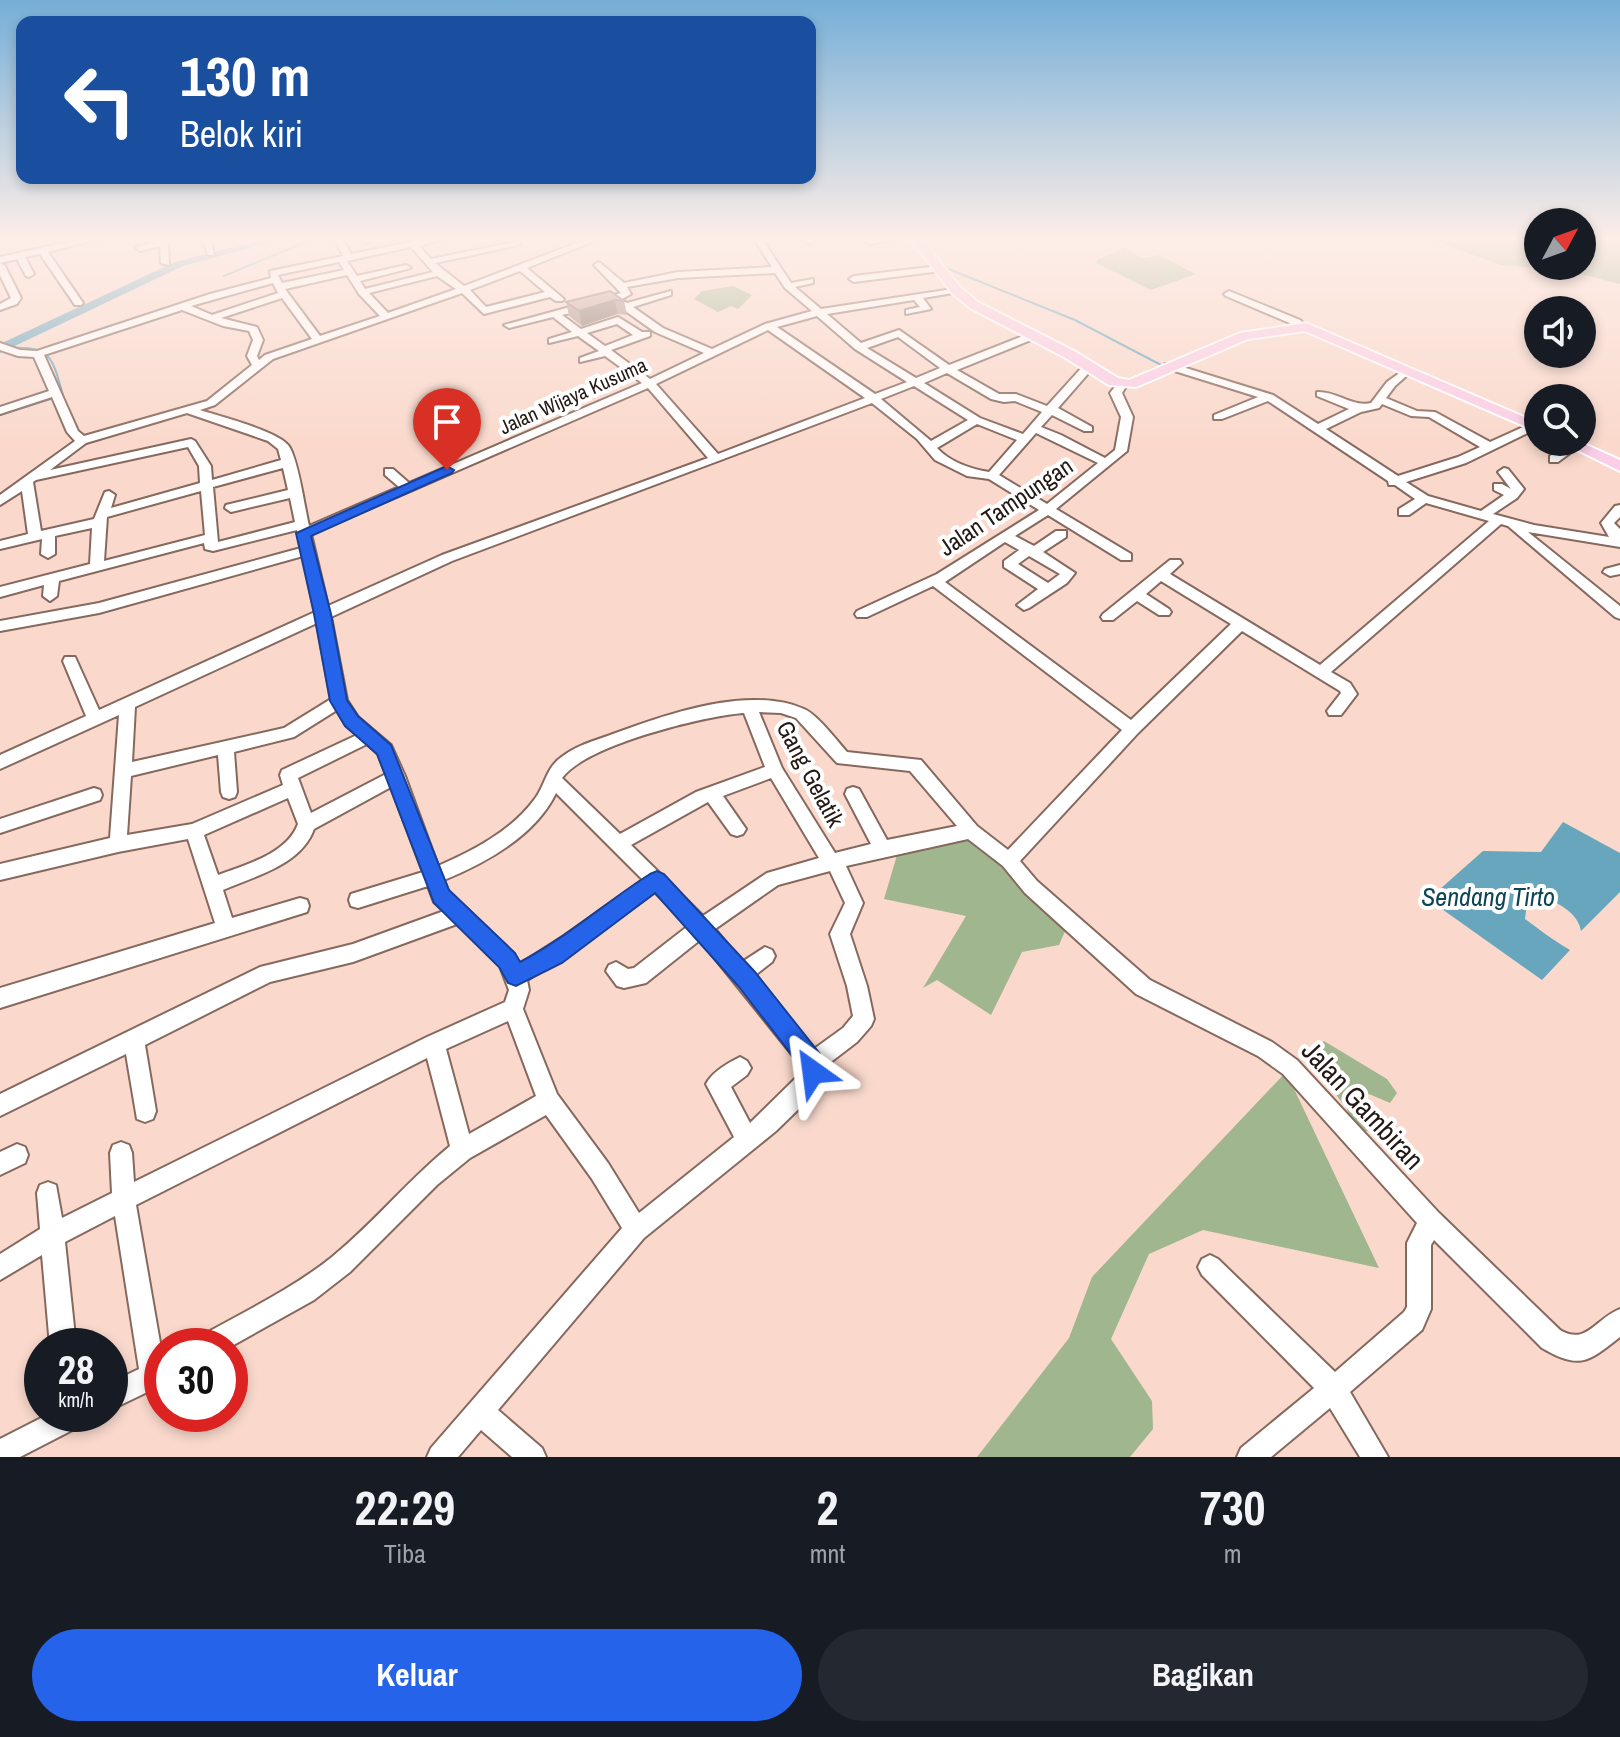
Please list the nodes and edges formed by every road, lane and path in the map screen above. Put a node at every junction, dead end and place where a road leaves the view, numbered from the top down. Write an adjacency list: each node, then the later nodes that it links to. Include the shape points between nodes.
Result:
1 (178, 307): 35 (street)
2 (184, 307): 22 (street)
3 (235, 307): 22 (street)
4 (295, 307): 30 (street)
5 (376, 307): 20 (street)
6 (413, 307): 20 (street)
7 (484, 307): 8 (street, via 487,311)
8 (502, 307)
9 (568, 307): 17 (street)
10 (586, 307): 17 (street)
11 (627, 307): 26 (street)
12 (811, 307): 19 (street)
13 (852, 307): 19 (street, Jalan Wijaya Kusuma)
14 (924, 307): 18 (street)
15 (978, 307): 29 (main road)
16 (1260, 307): 24 (street)
17 (572, 311): 21 (street)
18 (909, 312)
19 (817, 313): 23 (street, Jalan Wijaya Kusuma); 33 (street)
20 (386, 317): 30 (street)
21 (559, 317): 25 (street); 27 (street)
22 (212, 318): 38 (street, via 253,329)
23 (769, 326): 36 (street, Jalan Wijaya Kusuma); 49 (street)
24 (1302, 327): 40 (main road, via 1245,336); 42 (main road)
25 (508, 330)
26 (659, 330): 28 (street); 36 (street)
27 (578, 332): 28 (street, via 618,320); 31 (street); 34 (street)
28 (641, 336): 34 (street)
29 (1032, 336): 39 (main road); 41 (street)
30 (318, 340): 38 (street)
31 (553, 341)
32 (0, 346): 35 (street, via 13,352)
33 (859, 347): 41 (street, via 899,333); 44 (street)
34 (605, 351): 37 (street); 43 (street)
35 (44, 352): 47 (street)
36 (710, 352): 43 (street, Jalan Wijaya Kusuma)
37 (584, 360)
38 (257, 365): 51 (street)
39 (1089, 366): 45 (main road); 53 (street)
40 (1166, 368): 45 (main road); 48 (street)
41 (948, 369): 44 (street); 53 (street, via 1000,399 1016,397)
42 (1408, 370): 50 (street); 57 (main road)
43 (649, 383): 67 (street); 79 (street, Jalan Wijaya Kusuma)
44 (913, 383): 49 (street); 56 (street)
45 (1122, 385): 70 (street, Jalan Tampungan, via 1116,393 1127,411 1125,440)
46 (1321, 394): 52 (street)
47 (56, 396): 54 (street); 62 (street)
48 (1266, 398): 55 (street); 58 (street)
49 (874, 399): 63 (street); 67 (street)
50 (1381, 400): 52 (street); 64 (street, via 1415,414 1431,414)
51 (209, 409): 62 (street); 69 (street, via 279,443)
52 (1358, 409): 58 (street)
53 (1049, 410): 59 (street); 61 (street)
54 (0, 411)
55 (1218, 417)
56 (976, 420): 61 (street); 63 (street)
57 (1524, 422)
58 (1319, 428): 76 (street)
59 (1088, 429)
60 (1524, 432): 64 (street)
61 (1027, 433): 70 (street, via 1057,437); 74 (street)
62 (82, 441): 75 (street)
63 (932, 446): 74 (street, via 943,460 978,476)
64 (1489, 447): 76 (street)
65 (1596, 455): 71 (main road)
66 (1557, 456): 68 (street)
67 (714, 457): 115 (street, via 447,558)
68 (1554, 459)
69 (289, 462): 77 (street); 80 (street)
70 (1106, 463): 87 (street, Jalan Tampungan)
71 (1620, 466)
72 (389, 472): 79 (street)
73 (1504, 472): 82 (street, via 1518,489)
74 (992, 476): 87 (street)
75 (28, 479): 77 (street, via 191,443 205,466); 83 (street); 93 (street)
76 (1393, 482): 84 (street)
77 (206, 485): 89 (street); 95 (street)
78 (1498, 487): 82 (street)
79 (407, 488): 91 (street, Jalan Wijaya Kusuma)
80 (293, 493): 85 (street); 91 (street)
81 (109, 495): 89 (street)
82 (1513, 495): 90 (street)
83 (0, 501)
84 (1421, 501): 88 (street); 90 (street)
85 (231, 508)
86 (1620, 509): 97 (street, via 1607,523)
87 (1046, 511): 96 (street, Jalan Tampungan); 103 (street)
88 (1404, 512)
89 (102, 518): 93 (street); 105 (street)
90 (1496, 520): 97 (street); 117 (street); 122 (street)
91 (302, 529): 95 (street, Jalan Wijaya Kusuma, via 213,547); 100 (street)
92 (1061, 534): 101 (street)
93 (42, 536): 98 (street); 102 (street)
94 (158, 536): 99 (street)
95 (212, 537): 99 (street)
96 (1006, 537): 101 (street); 107 (street, Jalan Tampungan)
97 (1618, 542)
98 (0, 545)
99 (161, 551): 105 (street)
100 (307, 551): 115 (street); 120 (street, via 99,608)
101 (1031, 551): 109 (street, via 1068,573); 109 (street, via 1009,564)
102 (48, 554)
103 (1126, 557)
104 (1175, 563): 106 (street)
105 (97, 568): 108 (street)
106 (1161, 575): 111 (street); 119 (street)
107 (939, 578): 116 (street); 128 (street, Jalan Tampungan, via 944,590)
108 (52, 580): 110 (street); 112 (street)
109 (1047, 589): 113 (street)
110 (0, 592)
111 (1136, 594): 114 (street); 118 (street)
112 (50, 596)
113 (1024, 605)
114 (1164, 612)
115 (323, 614): 123 (street); 124 (street)
116 (862, 614)
117 (1620, 614)
118 (1108, 617)
119 (1241, 623): 122 (street); 128 (street)
120 (0, 626)
121 (70, 661): 127 (street)
122 (1321, 672): 126 (street, via 1349,694)
123 (339, 701): 129 (street); 130 (street, via 288,733)
124 (127, 707): 127 (street); 133 (street)
125 (750, 708): 132 (street, Gang Gelatik); 135 (street, Jalan Gambiran, via 704,711 654,725 566,762); 145 (street, Jalan Gambiran, via 802,714 843,758 915,765)
126 (1335, 711)
127 (96, 720): 131 (street)
128 (1132, 729): 149 (street)
129 (369, 736): 134 (street, via 385,750); 136 (street, via 288,775)
130 (226, 747): 133 (street); 137 (street)
131 (0, 762)
132 (775, 770): 138 (street); 150 (street, Gang Gelatik)
133 (123, 771): 146 (street)
134 (397, 776): 141 (street); 152 (street)
135 (552, 778): 147 (street); 152 (street, via 546,797 521,825 488,849)
136 (293, 788): 141 (street); 144 (street)
137 (229, 792)
138 (712, 794): 143 (street); 147 (street)
139 (853, 794): 148 (street)
140 (94, 795): 142 (street)
141 (307, 824): 154 (street, via 294,847)
142 (0, 826)
143 (737, 829)
144 (194, 831): 146 (street); 154 (street)
145 (971, 831): 148 (street); 149 (street, Jalan Gambiran)
146 (118, 844): 151 (street)
147 (617, 844): 153 (street)
148 (883, 849): 150 (street)
149 (1009, 861): 178 (street, Jalan Gambiran, via 1143,987 1290,1067)
150 (833, 862): 158 (street, via 773,879); 168 (street, Gang Gelatik, via 854,903 840,934 864,1019)
151 (0, 872)
152 (432, 877): 155 (street); 157 (street)
153 (657, 880): 158 (street); 163 (street, via 554,956)
154 (212, 886): 159 (street)
155 (358, 900)
156 (300, 906): 159 (street)
157 (458, 915): 163 (street, via 507,960); 166 (street, via 353,953 267,974)
158 (702, 927): 161 (street, via 639,976 624,979); 162 (street)
159 (226, 928): 164 (street)
160 (765, 956): 162 (street)
161 (616, 971)
162 (742, 974): 168 (street)
163 (516, 976): 165 (street, via 519,990)
164 (0, 998)
165 (513, 1009): 167 (street); 170 (street)
166 (134, 1042): 171 (street); 172 (street)
167 (434, 1044): 174 (street); 177 (street)
168 (812, 1063): 173 (street, via 808,1084)
169 (740, 1068): 173 (street, via 717,1084)
170 (549, 1101): 174 (street); 179 (street)
171 (0, 1105)
172 (145, 1111)
173 (747, 1139): 179 (street)
174 (462, 1150): 186 (street, via 342,1264)
175 (121, 1153): 177 (street)
176 (48, 1193): 180 (street)
177 (124, 1200): 180 (street); 185 (street)
178 (1431, 1221): 183 (street, Jalan Gambiran, via 1551,1339 1568,1349 1584,1349); 187 (street, via 1419,1243 1419,1309 1413,1321)
179 (636, 1230): 188 (street)
180 (51, 1236): 182 (street); 184 (street)
181 (1210, 1267): 187 (street)
182 (0, 1268)
183 (1620, 1321)
184 (61, 1328)
185 (149, 1328)
186 (240, 1328)
187 (1333, 1389): 193 (street); 194 (street)
188 (480, 1412): 191 (street); 192 (street)
189 (40, 1432): 190 (street)
190 (0, 1453)
191 (440, 1457)
192 (533, 1457)
193 (1250, 1457)
194 (1375, 1457)

